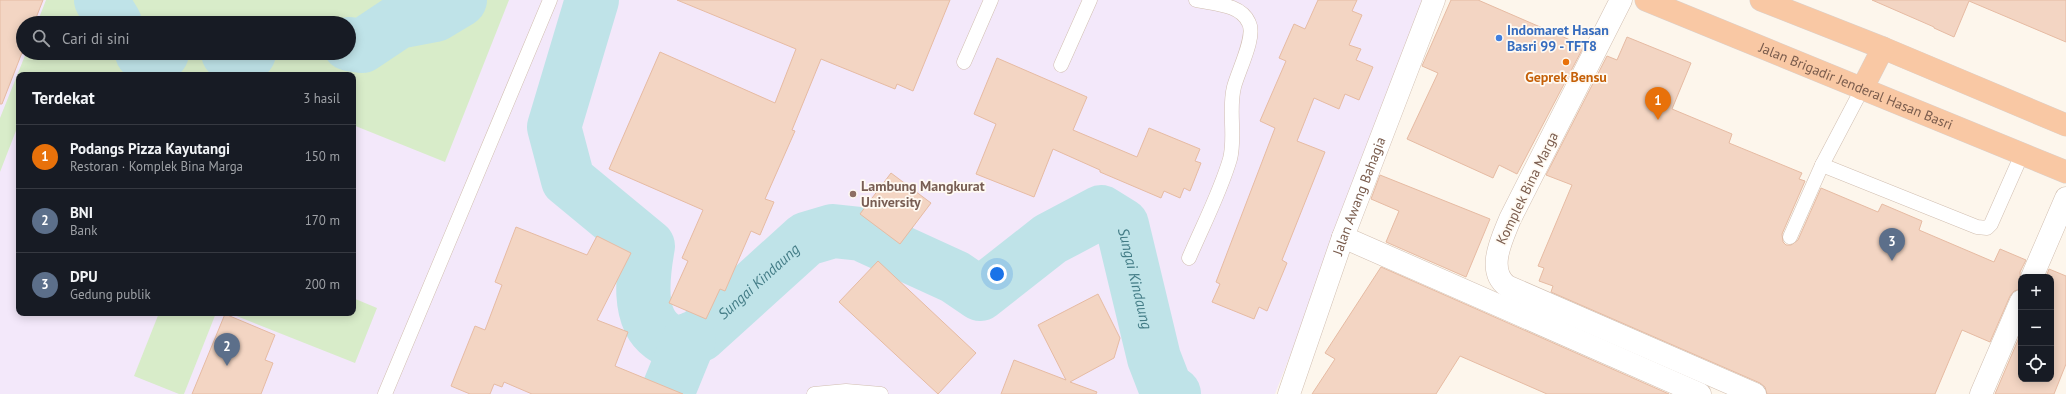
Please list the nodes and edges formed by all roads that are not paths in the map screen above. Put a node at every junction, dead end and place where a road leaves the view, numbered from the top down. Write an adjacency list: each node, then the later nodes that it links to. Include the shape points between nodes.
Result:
1 (550, 0): 23 (lane)
2 (991, 0): 10 (lane)
3 (1090, 0): 11 (lane)
4 (1196, 0): 20 (lane, via 1239,11 1250,24 1252,33 1230,105 1230,158)
5 (1434, 0): 18 (street, Jalan Awang Bahagia)
6 (1621, 0): 28 (street, Komplek Bina Marga, via 1510,219 1497,251 1499,278 1507,286)
7 (1646, 0): 12 (highway, Jalan Brigadir Jenderal Hasan Basri)
8 (1761, 0): 9 (highway)
9 (1883, 48): 12 (highway); 13 (highway)
10 (964, 62)
11 (1061, 65)
12 (1862, 89): 14 (highway, Jalan Brigadir Jenderal Hasan Basri); 15 (lane)
13 (2066, 124)
14 (2022, 154): 15 (lane, via 1987,228 1977,227); 16 (highway, Jalan Brigadir Jenderal Hasan Basri)
15 (1822, 165): 19 (lane)
16 (2066, 172)
17 (2066, 198): 21 (street)
18 (1343, 237): 26 (street, Jalan Awang Bahagia); 27 (street)
19 (1790, 237)
20 (1189, 258)
21 (2033, 274)
22 (2018, 308): 29 (street)
23 (385, 394)
24 (814, 394): 25 (lane, via 846,391)
25 (881, 394)
26 (1289, 394)
27 (1700, 394)
28 (1755, 394)
29 (1980, 394)

